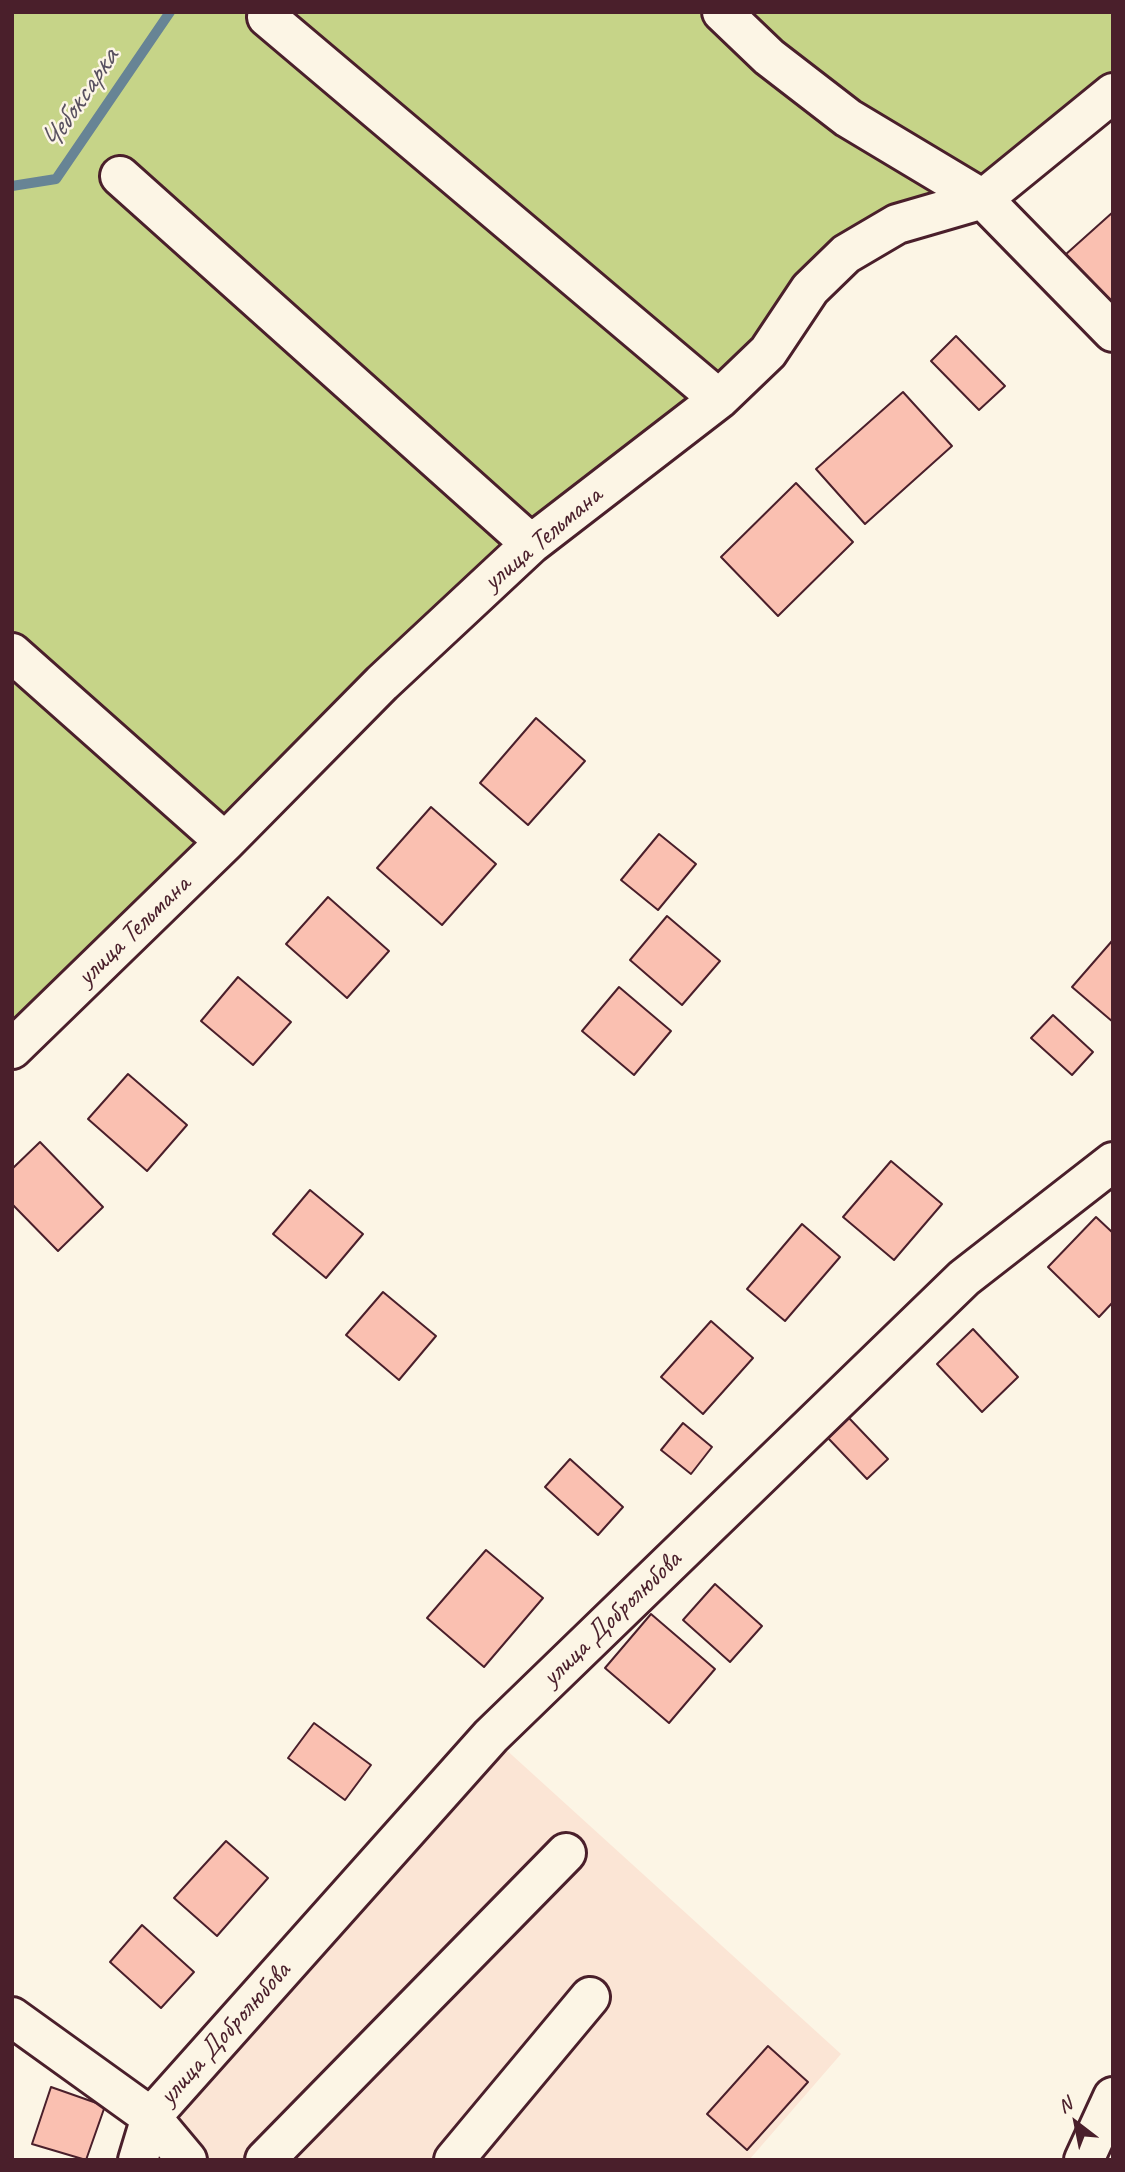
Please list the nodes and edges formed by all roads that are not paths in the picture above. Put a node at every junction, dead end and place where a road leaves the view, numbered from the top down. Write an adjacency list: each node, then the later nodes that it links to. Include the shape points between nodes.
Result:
1 (722, 12): 5 (street, via 769,57 848,118)
2 (267, 17): 7 (street)
3 (1113, 93): 5 (street, улица Тельмана)
4 (120, 176): 8 (street)
5 (983, 199): 6 (street); 7 (street, улица Тельмана, via 897,224 846,254 810,289 768,352)
6 (1113, 332)
7 (719, 399): 8 (street, улица Тельмана)
8 (531, 544): 10 (street, улица Тельмана, via 382,683)
9 (12, 653): 10 (street)
10 (225, 842): 11 (street, улица Тельмана)
11 (12, 1049)
12 (1113, 1162): 17 (street, улица Добролюбова, via 964,1278 491,1737)
13 (566, 1853): 20 (street)
14 (590, 1997): 21 (street)
15 (12, 2017): 17 (street)
16 (1113, 2097): 22 (street)
17 (151, 2117): 18 (street); 19 (street)
18 (138, 2160)
19 (187, 2160)
20 (265, 2160)
21 (454, 2160)
22 (1084, 2160)

